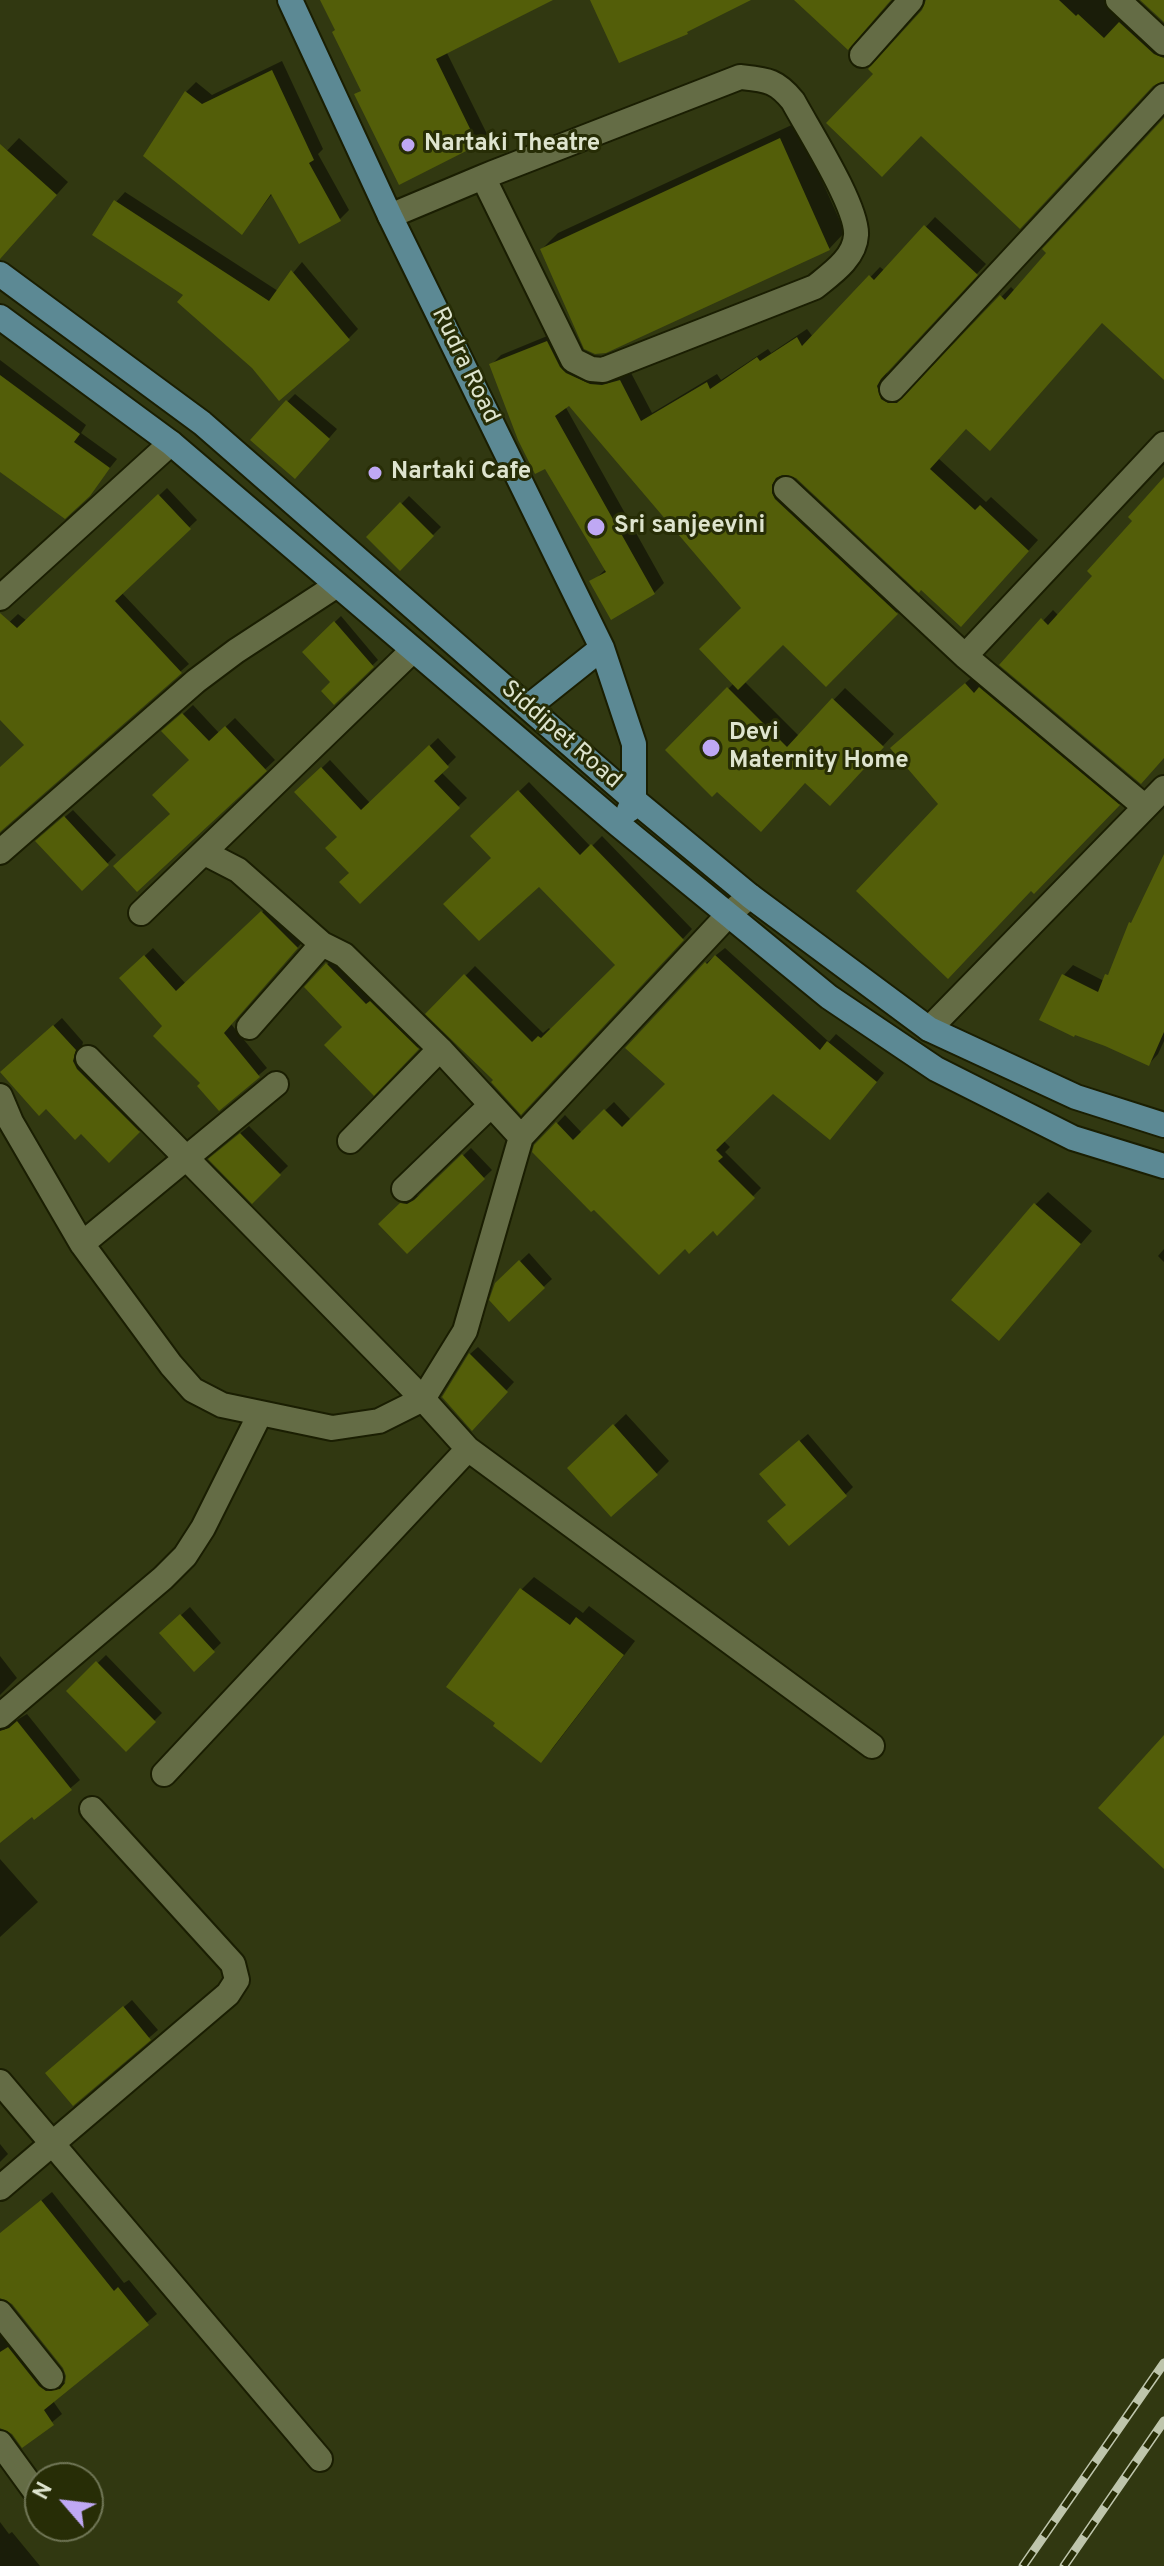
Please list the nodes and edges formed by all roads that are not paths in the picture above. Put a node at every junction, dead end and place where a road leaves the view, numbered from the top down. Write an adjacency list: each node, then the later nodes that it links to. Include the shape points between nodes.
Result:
1 (290, 0): 8 (main road, Rudra Road)
2 (911, 0): 5 (street)
3 (1118, 0): 4 (street)
4 (1164, 43)
5 (862, 55)
6 (1164, 96): 11 (street)
7 (483, 177): 7 (street, via 573,360 591,369 603,370 815,287 844,264 856,237 853,212 793,101 781,86 760,79 740,77); 8 (street)
8 (390, 216): 17 (main road, Rudra Road)
9 (0, 274): 20 (main road, Siddipet Road, via 202,423)
10 (0, 317): 12 (main road, Siddipet Road)
11 (892, 389)
12 (171, 443): 15 (main road, Siddipet Road); 16 (street)
13 (1164, 444): 19 (street)
14 (786, 489): 19 (street)
15 (337, 585): 18 (main road, Siddipet Road); 25 (street, via 196,681)
16 (0, 598)
17 (602, 648): 20 (main road); 22 (main road, Rudra Road, via 634,744)
18 (413, 650): 24 (main road, Siddipet Road); 26 (street)
19 (965, 656): 23 (street)
20 (528, 707): 22 (main road, Siddipet Road)
21 (1164, 788): 23 (street)
22 (634, 800): 24 (main road); 27 (main road, Siddipet Road)
23 (1145, 807): 32 (street)
24 (619, 825): 29 (main road, Siddipet Road)
25 (0, 852)
26 (205, 853): 28 (street); 30 (street, via 238,870)
27 (750, 896): 29 (street); 32 (main road, Siddipet Road)
28 (141, 913)
29 (729, 914): 39 (street); 42 (main road, Siddipet Road, via 829,997 936,1069 1073,1138)
30 (322, 944): 31 (street); 33 (street, via 344,955)
31 (249, 1027)
32 (929, 1029): 38 (main road, Siddipet Road, via 1076,1097)
33 (440, 1049): 37 (street); 40 (street)
34 (88, 1058): 41 (street)
35 (276, 1084): 41 (street)
36 (0, 1096): 44 (street)
37 (491, 1105): 39 (street); 43 (street)
38 (1164, 1125)
39 (521, 1137): 45 (street, via 465,1331)
40 (350, 1141)
41 (185, 1157): 44 (street); 45 (street)
42 (1164, 1166)
43 (404, 1189)
44 (82, 1244): 46 (street, via 193,1390 222,1405)
45 (423, 1399): 46 (street, via 379,1421 332,1428); 47 (street)
46 (260, 1414): 48 (street, via 185,1556)
47 (468, 1449): 49 (street); 50 (street)
48 (0, 1716)
49 (872, 1746)
50 (164, 1774)
51 (92, 1809): 53 (street, via 233,1964 237,1980 228,1994)
52 (0, 2082): 53 (street)
53 (51, 2144): 54 (street); 58 (street)
54 (0, 2188)
55 (0, 2313): 56 (street)
56 (51, 2377)
57 (0, 2443): 59 (street)
58 (320, 2459)
59 (24, 2476)

